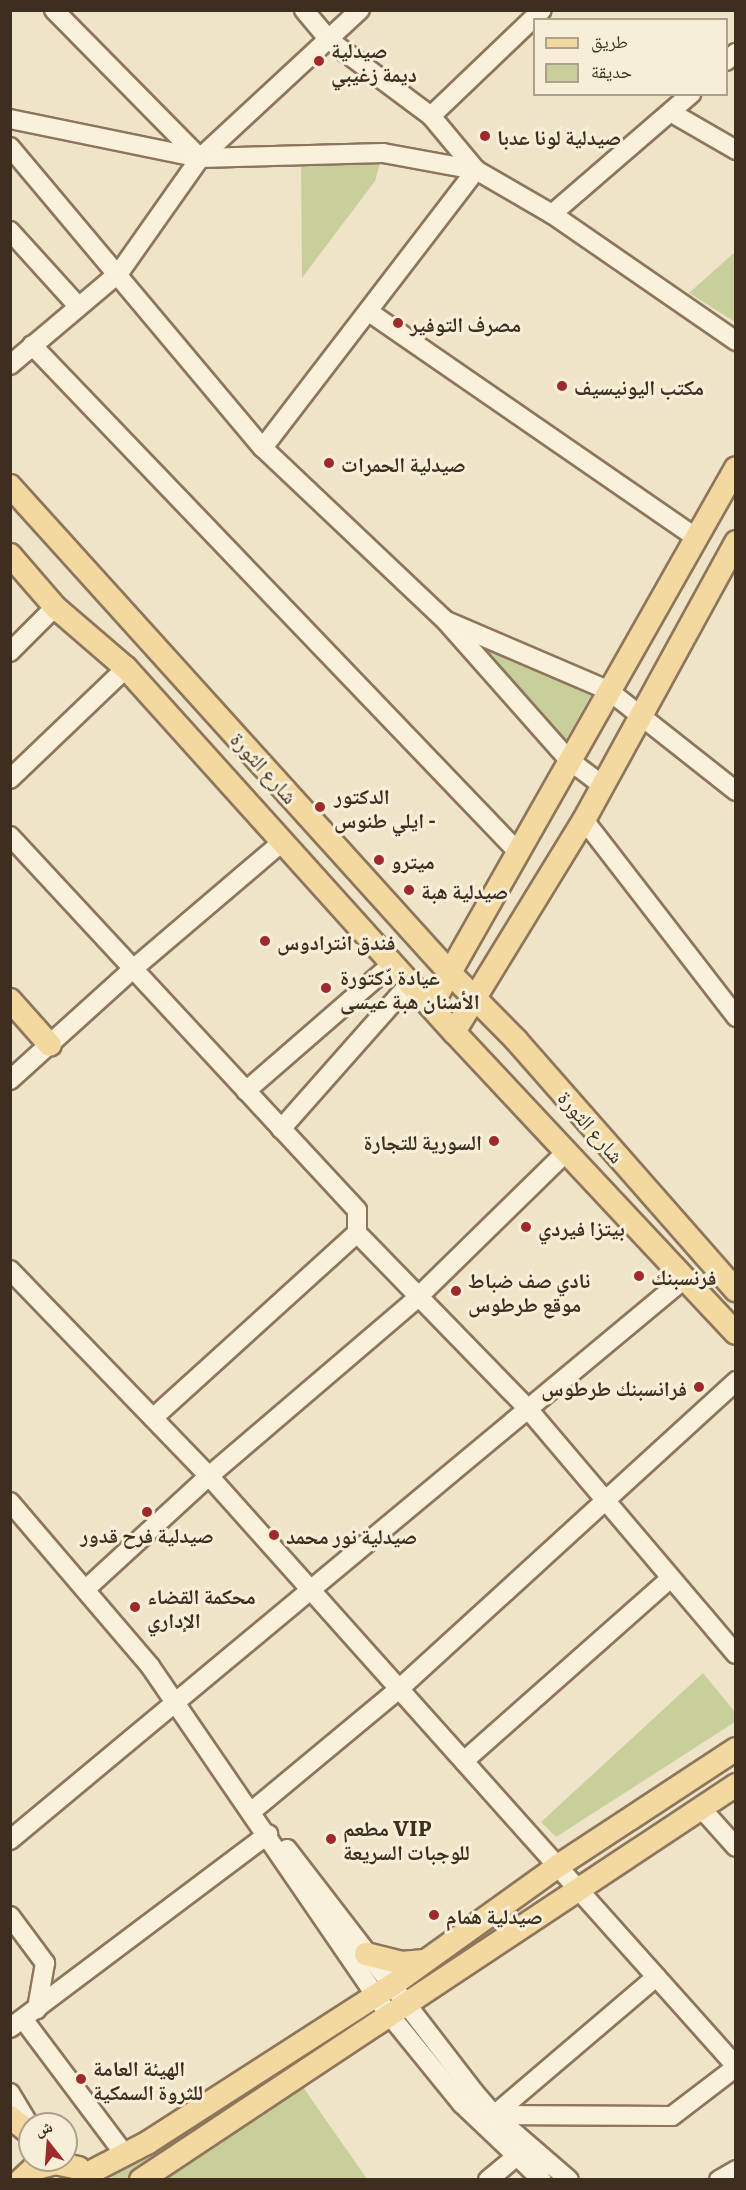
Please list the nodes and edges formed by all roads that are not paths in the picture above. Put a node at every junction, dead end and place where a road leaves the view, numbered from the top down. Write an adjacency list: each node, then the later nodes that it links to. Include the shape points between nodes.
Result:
1 (54, 10): 12 (street)
2 (303, 10): 5 (street)
3 (360, 10): 5 (street)
4 (533, 19): 8 (street)
5 (329, 40): 8 (street); 12 (street)
6 (689, 96): 7 (street)
7 (672, 112): 11 (street); 14 (street)
8 (431, 116): 13 (street)
9 (10, 119): 12 (street)
10 (10, 147): 16 (street)
11 (735, 150)
12 (200, 158): 13 (street, via 382,153); 16 (street)
13 (476, 170): 14 (street); 18 (street)
14 (552, 214): 19 (street)
15 (10, 231): 17 (street)
16 (119, 273): 17 (street); 22 (street)
17 (77, 305): 20 (street)
18 (369, 312): 22 (street); 25 (street)
19 (735, 341)
20 (32, 345): 21 (street); 41 (street)
21 (10, 364)
22 (263, 448): 29 (street)
23 (735, 468): 25 (main road)
24 (10, 486): 44 (main road, شارع الثورة)
25 (697, 538): 32 (main road)
26 (735, 542): 33 (main road)
27 (10, 555): 28 (main road, شارع الثورة)
28 (55, 608): 30 (street); 31 (main road, شارع الثورة)
29 (445, 620): 32 (street); 34 (street)
30 (10, 652)
31 (126, 668): 35 (street); 40 (main road, شارع الثورة)
32 (608, 690): 33 (street); 34 (main road)
33 (639, 716): 36 (main road); 37 (street)
34 (569, 760): 36 (street); 41 (main road)
35 (10, 779)
36 (602, 785): 38 (main road)
37 (735, 791)
38 (584, 820): 46 (main road); 48 (street)
39 (10, 836): 43 (street)
40 (281, 843): 42 (main road, شارع الثورة); 43 (street)
41 (518, 852): 44 (main road)
42 (392, 964): 45 (main road, شارع الثورة); 53 (street)
43 (133, 969): 51 (street); 53 (street)
44 (451, 974): 46 (main road, شارع الثورة); 49 (main road)
45 (410, 983): 49 (main road, شارع الثورة); 54 (street)
46 (475, 998): 50 (main road); 59 (main road, شارع الثورة)
47 (10, 1000): 51 (main road)
48 (732, 1004)
49 (431, 1006): 50 (main road, شارع الثورة)
50 (454, 1032): 55 (main road, شارع الثورة)
51 (50, 1045): 52 (street)
52 (10, 1080)
53 (246, 1091): 54 (street)
54 (281, 1129): 56 (street, via 357,1210)
55 (565, 1153): 58 (main road, شارع الثورة); 60 (street)
56 (357, 1233): 60 (street); 64 (street)
57 (10, 1270): 64 (street)
58 (684, 1279): 61 (main road, شارع الثورة); 63 (street)
59 (735, 1290)
60 (416, 1299): 63 (street); 65 (street)
61 (735, 1333)
62 (735, 1381): 66 (street)
63 (528, 1409): 66 (street); 70 (street)
64 (153, 1418): 65 (street)
65 (209, 1476): 69 (street); 70 (street)
66 (604, 1499): 68 (street); 72 (street)
67 (10, 1502): 69 (street)
68 (671, 1578): 71 (street); 75 (street)
69 (87, 1588): 73 (street)
70 (310, 1590): 72 (street); 73 (street)
71 (735, 1654)
72 (399, 1689): 75 (street); 78 (street)
73 (176, 1702): 78 (street); 80 (street)
74 (735, 1749): 82 (main road)
75 (464, 1761): 82 (street)
76 (735, 1785): 77 (main road)
77 (701, 1808): 81 (street); 83 (main road)
78 (252, 1811): 79 (street)
79 (268, 1834): 85 (street, via 285,1847); 88 (street, via 277,1855); 89 (street)
80 (10, 1839)
81 (735, 1847)
82 (558, 1866): 83 (street); 86 (main road)
83 (577, 1887): 87 (street); 88 (main road)
84 (10, 1916): 89 (street, via 45,1963)
85 (366, 1954): 86 (main road, via 401,1963); 88 (street)
86 (425, 1961): 88 (main road)
87 (656, 1977): 90 (street); 94 (street)
88 (389, 1999): 93 (main road); 94 (street); 95 (main road); 96 (street, via 462,2104)
89 (24, 2019): 97 (street)
90 (735, 2067): 94 (street, via 672,2116)
91 (10, 2093): 92 (street)
92 (22, 2112)
93 (194, 2112): 95 (main road); 97 (main road)
94 (494, 2115): 96 (street)
95 (209, 2134): 101 (main road)
96 (523, 2151): 102 (street); 103 (street); 104 (street)
97 (126, 2156): 98 (main road)
98 (81, 2170): 100 (main road, via 44,2165)
99 (735, 2170): 105 (street)
100 (21, 2180)
101 (141, 2180)
102 (488, 2180)
103 (542, 2180)
104 (569, 2180)
105 (719, 2180)

